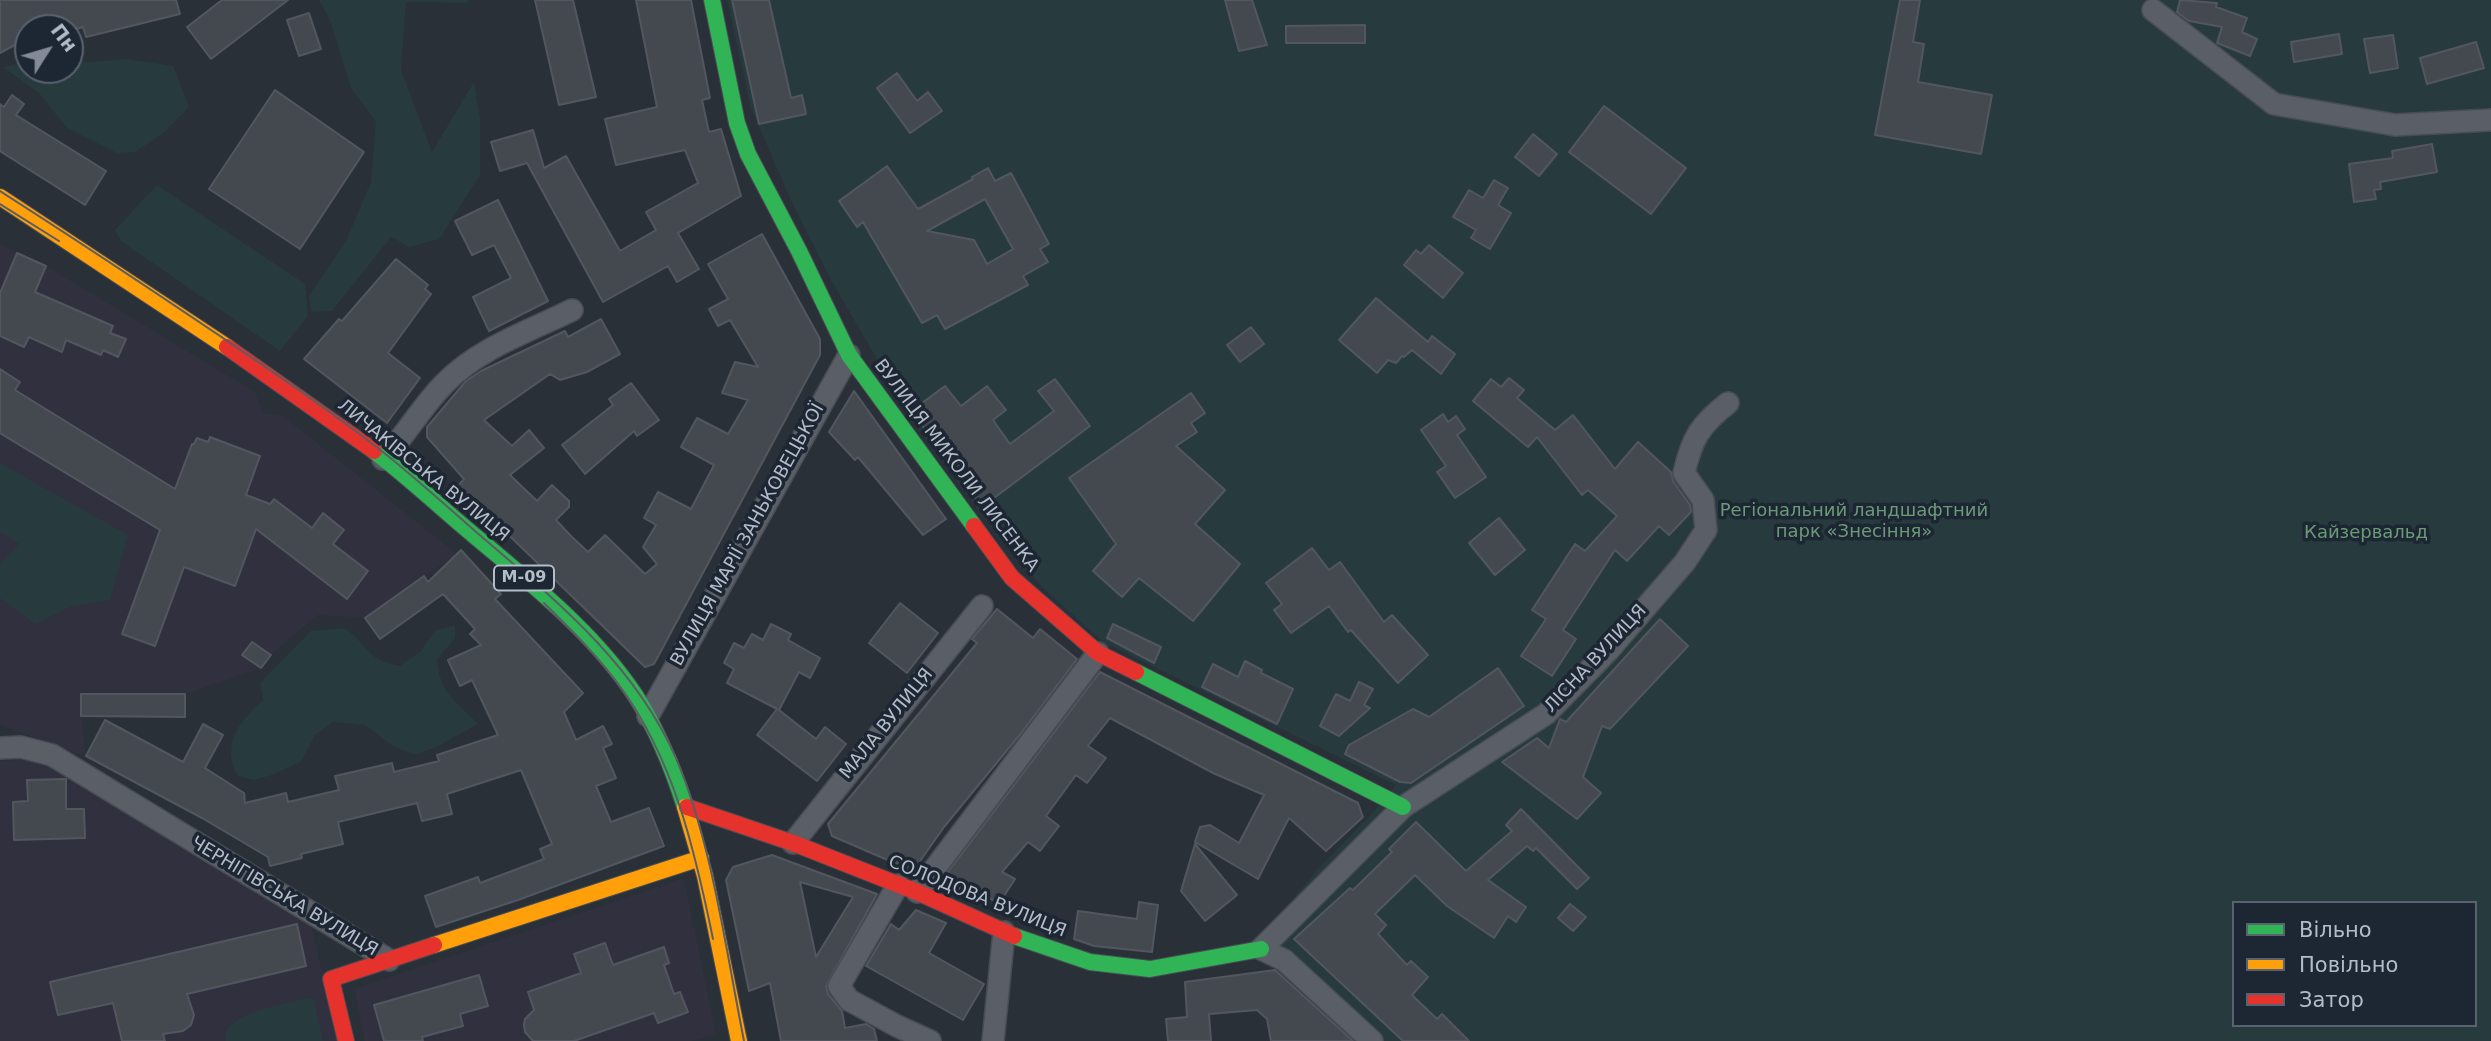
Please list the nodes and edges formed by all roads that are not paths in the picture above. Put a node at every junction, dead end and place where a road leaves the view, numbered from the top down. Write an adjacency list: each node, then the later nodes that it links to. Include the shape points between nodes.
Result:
1 (712, 0): 6 (street, ВУЛИЦЯ МИКОЛИ ЛИСЕНКА, via 737,123 748,154)
2 (2153, 10): 3 (street, via 2274,104 2395,125)
3 (2491, 120)
4 (0, 197): 8 (street, ЛИЧАКІВСЬКА ВУЛИЦЯ / М-09, via 267,373)
5 (572, 310): 8 (street, via 458,371)
6 (849, 355): 10 (street, ВУЛИЦЯ МИКОЛИ ЛИСЕНКА, via 1012,578); 11 (street, ВУЛИЦЯ МАРІЇ ЗАНЬКОВЕЦЬКОЇ)
7 (1728, 403): 14 (street, ЛІСНА ВУЛИЦЯ, via 1703,424 1690,446 1684,472 1703,500 1706,530 1685,562 1546,714)
8 (383, 458): 11 (street, ЛИЧАКІВСЬКА ВУЛИЦЯ / М-09, via 540,592 594,646)
9 (982, 606): 15 (street, МАЛА ВУЛИЦЯ)
10 (1098, 653): 14 (street, ВУЛИЦЯ МИКОЛИ ЛИСЕНКА); 17 (street)
11 (648, 716): 13 (street, ЛИЧАКІВСЬКА ВУЛИЦЯ / М-09)
12 (0, 748): 20 (street, ЧЕРНІГІВСЬКА ВУЛИЦЯ, via 20,747 52,755)
13 (687, 807): 15 (street, СОЛОДОВА ВУЛИЦЯ); 16 (street, ЛИЧАКІВСЬКА ВУЛИЦЯ / М-09)
14 (1403, 807): 19 (street, ЛІСНА ВУЛИЦЯ)
15 (793, 843): 17 (street, СОЛОДОВА ВУЛИЦЯ)
16 (701, 858): 20 (street, ЧЕРНІГІВСЬКА ВУЛИЦЯ); 22 (street, ЛИЧАКІВСЬКА ВУЛИЦЯ / М-09)
17 (907, 888): 18 (street, СОЛОДОВА ВУЛИЦЯ); 23 (street, via 839,986 849,1000)
18 (1004, 932): 19 (street, СОЛОДОВА ВУЛИЦЯ, via 1090,962 1150,969); 24 (street)
19 (1262, 949): 25 (street, via 1284,960)
20 (389, 960): 21 (street, via 331,979)
21 (346, 1041)
22 (739, 1041)
23 (930, 1041)
24 (993, 1041)
25 (1372, 1041)

